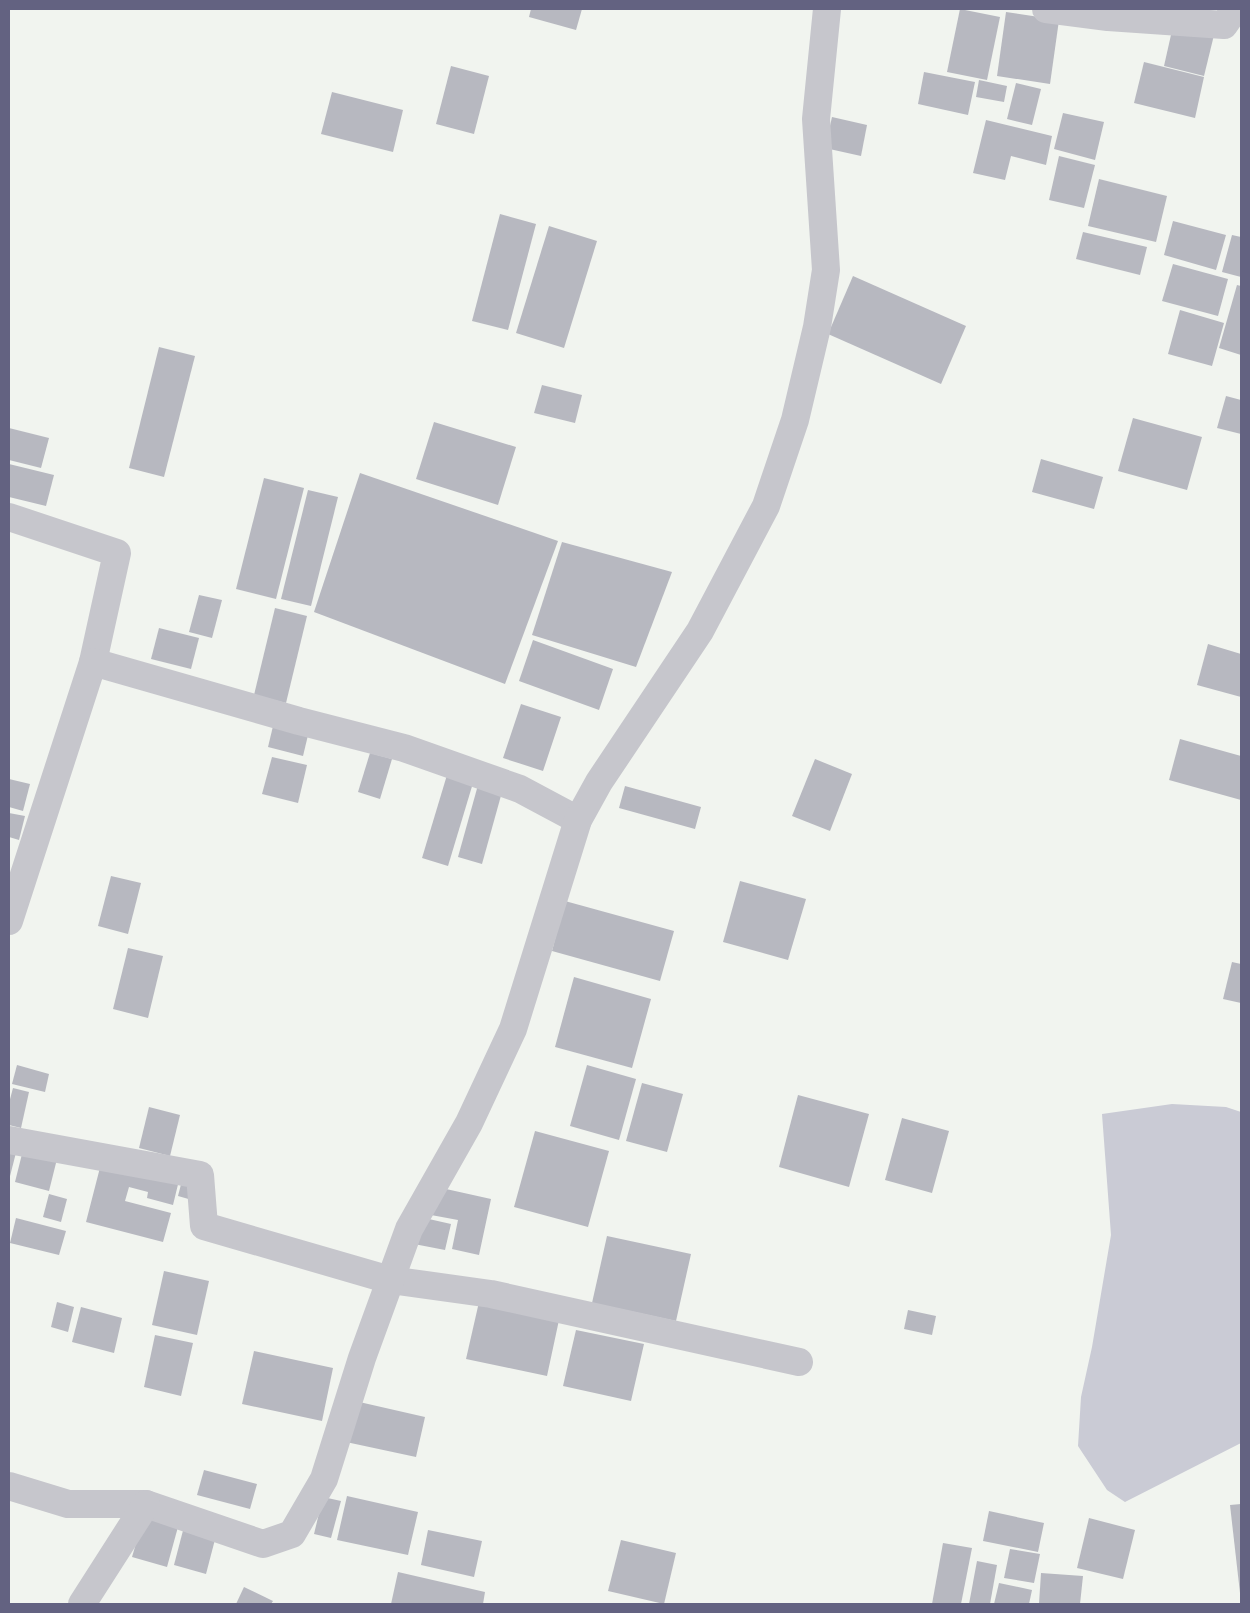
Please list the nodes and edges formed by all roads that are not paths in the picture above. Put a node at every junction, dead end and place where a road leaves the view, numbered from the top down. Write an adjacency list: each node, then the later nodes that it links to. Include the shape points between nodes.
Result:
1 (827, 9): 6 (street, via 816,119 826,270 817,327 795,420 766,506 700,631 598,782)
2 (1046, 9): 3 (street, via 1224,25)
3 (1235, 9)
4 (9, 517): 5 (street, via 117,553)
5 (94, 662): 6 (street, via 404,748 520,789); 7 (street)
6 (578, 820): 9 (street, via 513,1029 469,1123 409,1229)
7 (9, 921)
8 (9, 1140): 9 (street, via 200,1175 204,1226)
9 (390, 1280): 10 (street, via 491,1294); 12 (street, via 324,1479 292,1534 263,1544)
10 (799, 1362)
11 (9, 1486): 12 (street, via 68,1504)
12 (146, 1504): 13 (street)
13 (82, 1604)

